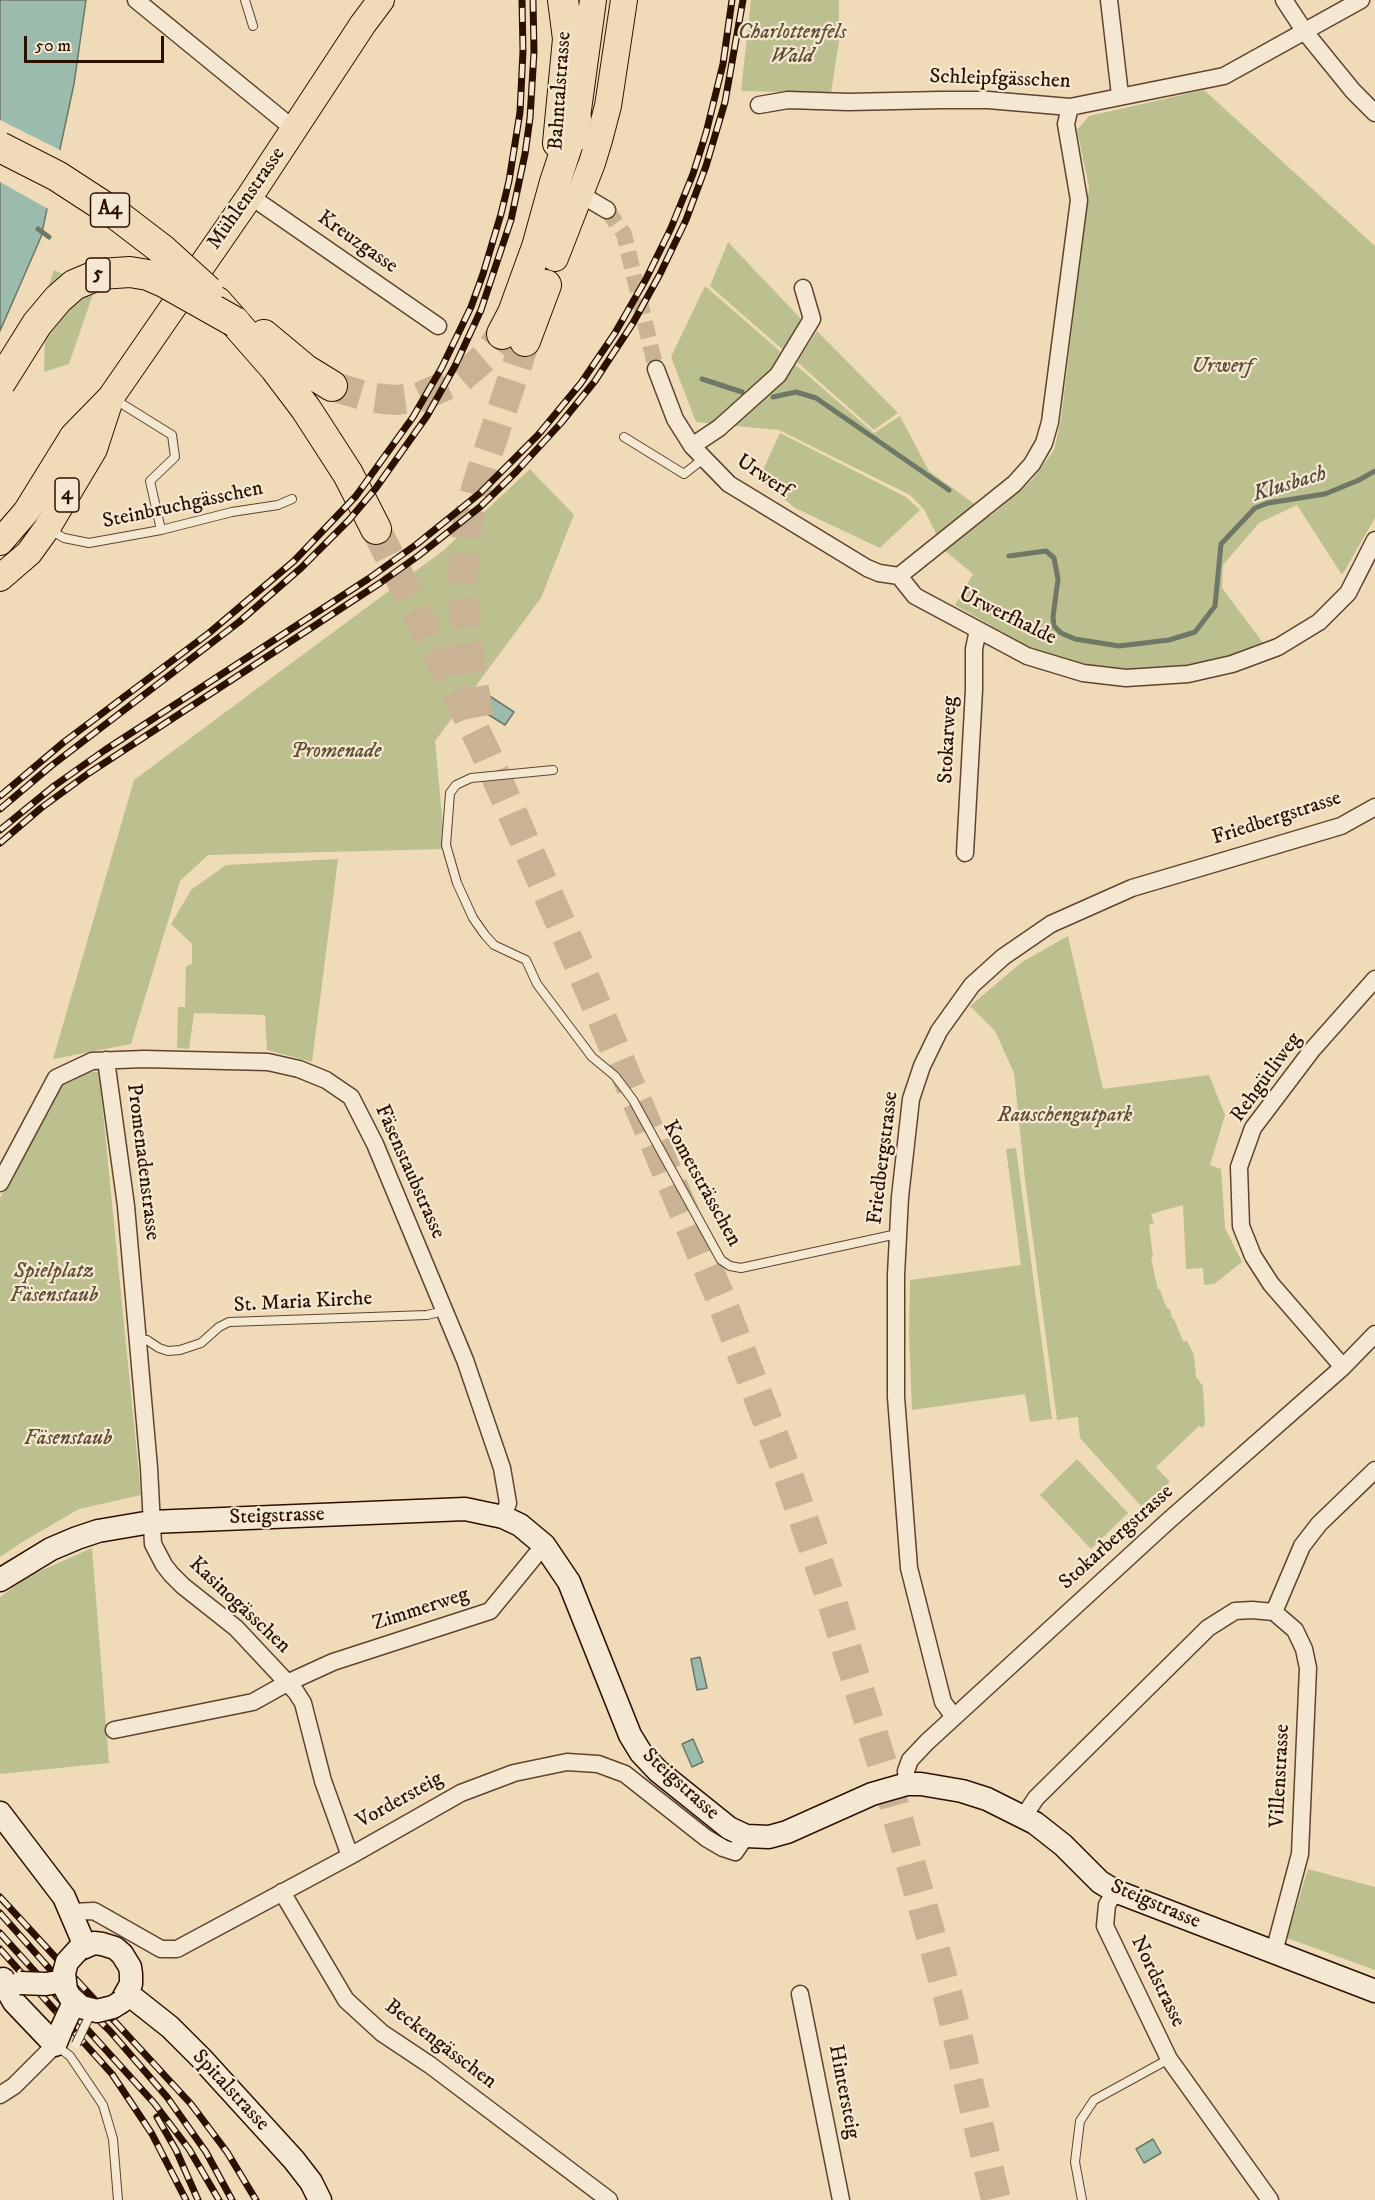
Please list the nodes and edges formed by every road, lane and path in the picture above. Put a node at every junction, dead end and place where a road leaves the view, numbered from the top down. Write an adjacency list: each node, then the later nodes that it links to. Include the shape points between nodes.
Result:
1 (136, 0): 17 (street)
2 (245, 0): 10 (lane)
3 (563, 0): 19 (highway, Bahntalstrasse, via 568,39)
4 (593, 0): 16 (main road)
5 (624, 0): 19 (main road, via 608,106 592,163)
6 (1109, 0): 12 (street)
7 (1284, 0): 11 (street)
8 (1361, 0): 11 (street, Schleipfgässchen)
9 (371, 4): 17 (main road, Mühlenstrasse / 4)
10 (253, 26)
11 (1305, 32): 12 (street, Schleipfgässchen, via 1224,76); 15 (street)
12 (1120, 96): 14 (street, Schleipfgässchen)
13 (759, 105): 14 (street, Schleipfgässchen, via 788,100 988,100)
14 (1070, 107): 38 (street, via 1066,124 1079,200 1044,443 1014,484)
15 (1375, 113)
16 (576, 119): 19 (highway)
17 (295, 130): 20 (main road, Mühlenstrasse / 4)
18 (0, 147): 24 (highway, A4, bridge, via 57,176 117,215 164,251)
19 (567, 188): 21 (street); 22 (main road); 22 (highway, via 537,248 513,314 514,337)
20 (250, 196): 25 (street, Kreuzgasse); 29 (main road, Mühlenstrasse / 4)
21 (607, 210)
22 (555, 258)
23 (803, 288): 31 (street, Urwerf, via 812,319 778,375)
24 (242, 324): 27 (highway, 5, bridge, via 148,275 100,274 74,285 58,299 37,324); 28 (highway, 5); 34 (highway, A4, via 320,429)
25 (438, 326)
26 (657, 369): 31 (street, Urwerf, via 675,419)
27 (0, 383)
28 (332, 386)
29 (111, 397): 33 (main road, Mühlenstrasse / 4, via 94,449); 35 (lane, via 172,435 175,457 150,481); 37 (main road, Mühlenstrasse / 4, via 74,436 26,512)
30 (624, 437): 31 (lane, Urwerf, via 684,474)
31 (698, 452): 38 (street, Urwerf, via 729,484 867,568)
32 (292, 499): 35 (lane, Steinbruchgässchen)
33 (47, 528): 35 (lane, Steinbruchgässchen, via 64,538 89,543); 39 (main road, Mühlenstrasse / 4, via 29,554)
34 (376, 529)
35 (161, 530)
36 (1375, 540): 40 (street, Urwerfhalde, via 1348,593 1319,622 1278,647 1232,664 1188,674 1126,678 1083,673 1027,656)
37 (0, 542)
38 (899, 576): 40 (street, Urwerfhalde, via 915,596)
39 (0, 578)
40 (978, 630): 43 (street, Stokarweg)
41 (553, 770): 47 (lane, Kometsträsschen, via 471,778 456,785 450,794 446,845 457,883 485,935 495,945 526,960 537,984 592,1057 615,1076 633,1100 725,1263 741,1268)
42 (1375, 807): 47 (street, Friedbergstrasse, via 1341,826 1132,888 1052,924 1003,957 955,1006 922,1066 911,1099)
43 (965, 853)
44 (1375, 979): 51 (street, Rehgütliweg, via 1312,1050 1253,1128 1239,1167 1241,1226 1253,1256 1271,1284)
45 (99, 1060): 46 (street, via 56,1078); 48 (street, Fäsenstaubstrasse, via 268,1062 326,1080 351,1097 375,1144); 50 (street, Promenadenstrasse, via 126,1206)
46 (0, 1183)
47 (897, 1233): 59 (street, Friedbergstrasse, via 896,1397 909,1568 943,1702)
48 (444, 1311): 50 (lane, St. Maria Kirche, via 427,1315 229,1323 201,1343 180,1350 168,1351); 53 (street, Fäsenstaubstrasse, via 502,1468 508,1503)
49 (1375, 1334): 51 (street, Stokarbergstrasse)
50 (138, 1339): 54 (street, Promenadenstrasse)
51 (1343, 1367): 59 (street, Stokarbergstrasse)
52 (1375, 1470): 57 (street, via 1302,1546)
53 (502, 1517): 54 (street, Steigstrasse, via 465,1509); 55 (street, Steigstrasse, via 520,1525)
54 (151, 1522): 56 (street, Steigstrasse, via 77,1538); 58 (street, Kasinogässchen, via 153,1544 164,1565 183,1586 236,1628)
55 (544, 1545): 58 (street, Zimmerweg, via 490,1611 333,1662); 64 (street, Steigstrasse, via 569,1582 641,1754 710,1815)
56 (0, 1580)
57 (1274, 1612): 63 (street, via 1235,1611 1208,1628 1036,1798); 70 (street, Villenstrasse, via 1294,1630 1308,1668 1300,1854)
58 (287, 1683): 60 (street, Zimmerweg, via 253,1701); 65 (street, Kasinogässchen, via 303,1703 323,1781)
59 (954, 1717): 61 (street, Stokarbergstrasse, via 910,1760)
60 (114, 1730)
61 (907, 1784): 63 (street, Steigstrasse, via 962,1791); 64 (street, Steigstrasse, via 872,1794 787,1832 768,1837)
62 (0, 1813): 68 (street)
63 (1024, 1816): 66 (street, Steigstrasse)
64 (746, 1836): 65 (street, Vordersteig, via 735,1852 723,1848 625,1774 598,1764 567,1762 514,1773 462,1793)
65 (350, 1856): 67 (street, Vordersteig)
66 (1115, 1891): 70 (street, Steigstrasse); 78 (street, Nordstrasse, via 1107,1905 1105,1926)
67 (282, 1892): 68 (street, Vordersteig, via 177,1948 161,1949 94,1911); 82 (street, Beckengässchen, via 346,2000 382,2033)
68 (71, 1911): 69 (street)
69 (81, 1948): 72 (street, bridge, via 67,1962); 75 (street, via 102,1944 122,1954 131,1974)
70 (1274, 1952): 73 (street, Steigstrasse)
71 (8, 1980): 72 (street, bridge, via 46,1984); 77 (street, via 9,1995)
72 (64, 1981): 76 (street, bridge, via 66,1990)
73 (1375, 1991)
74 (800, 1994): 83 (street, Hintersteig)
75 (124, 1997): 76 (street, bridge, via 105,2010); 81 (street, Spitalstrasse, via 163,2021 201,2058 294,2160)
76 (83, 2006): 77 (street, bridge)
77 (66, 2043): 79 (street); 80 (lane, via 110,2123)
78 (1169, 2058): 84 (lane, Nordstrasse, via 1094,2100 1080,2121 1075,2162); 85 (street, Nordstrasse)
79 (0, 2095)
80 (118, 2200)
81 (320, 2200)
82 (609, 2200)
83 (841, 2200)
84 (1082, 2200)
85 (1270, 2200)

